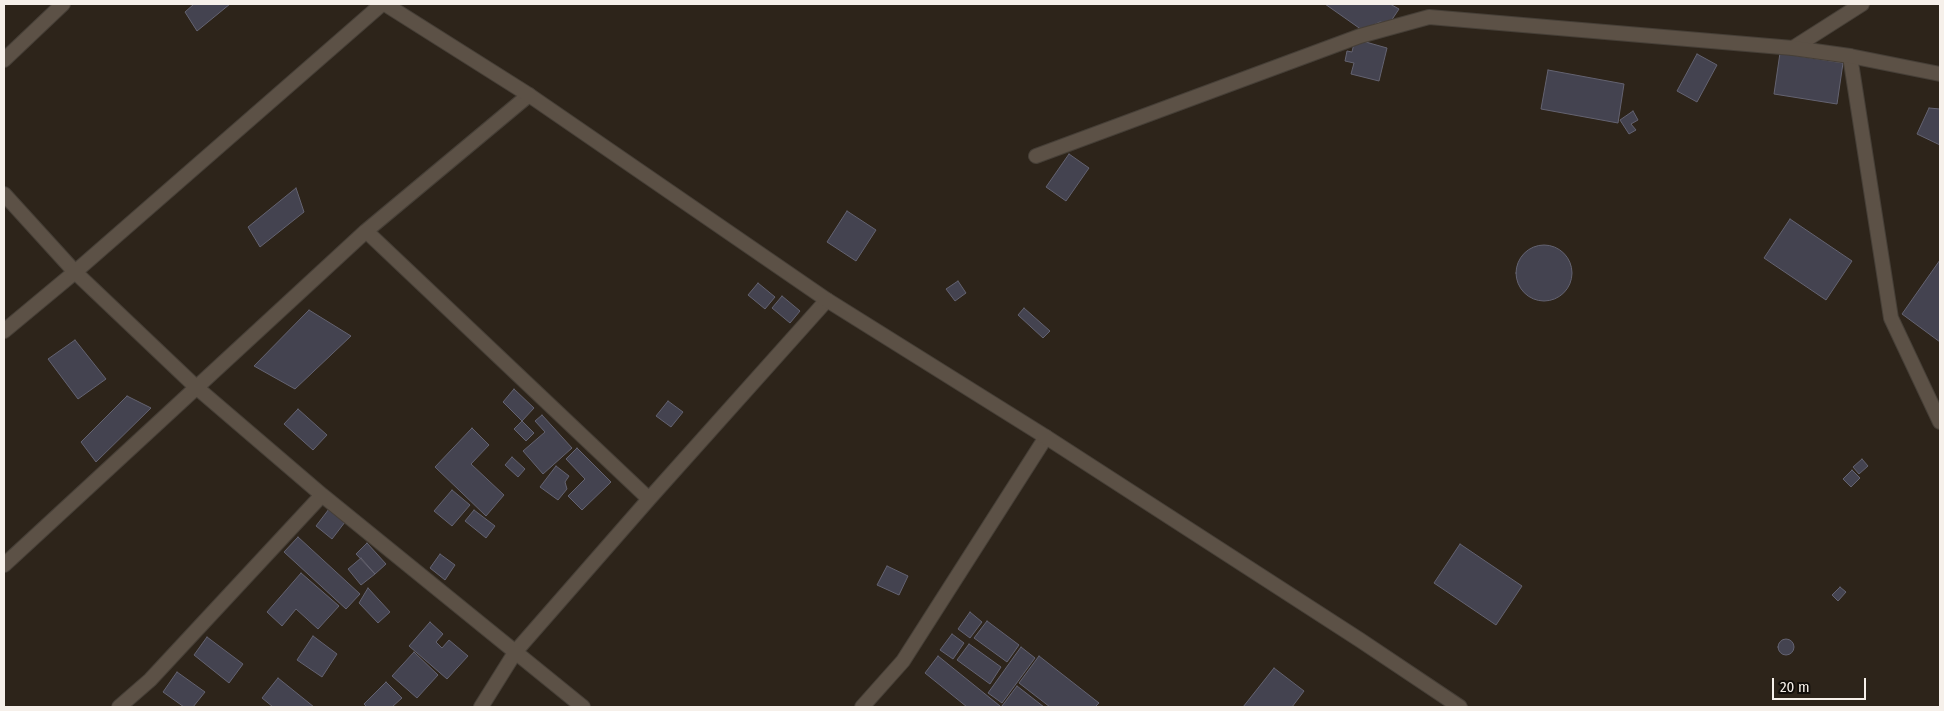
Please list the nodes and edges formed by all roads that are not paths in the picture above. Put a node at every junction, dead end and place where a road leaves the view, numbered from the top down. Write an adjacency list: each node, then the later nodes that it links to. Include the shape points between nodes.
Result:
1 (63, 4): 6 (street)
2 (383, 4): 8 (street); 12 (street)
3 (1862, 4): 4 (street)
4 (1793, 48): 5 (street); 9 (street, via 1429,17 1360,36)
5 (1850, 56): 7 (street); 16 (street, via 1891,318)
6 (4, 60)
7 (1940, 74)
8 (529, 95): 11 (street); 13 (street)
9 (1036, 156)
10 (4, 194): 12 (street)
11 (366, 231): 15 (street); 19 (street)
12 (75, 272): 14 (street); 15 (street)
13 (828, 300): 17 (street); 19 (street)
14 (4, 331)
15 (196, 387): 18 (street); 20 (street)
16 (1940, 422)
17 (1046, 437): 25 (street, via 903,661); 26 (street)
18 (322, 495): 21 (street); 22 (street, via 150,680)
19 (649, 499): 21 (street)
20 (4, 565)
21 (516, 652): 23 (street); 24 (street)
22 (119, 707)
23 (481, 707)
24 (584, 707)
25 (862, 707)
26 (1460, 707)

